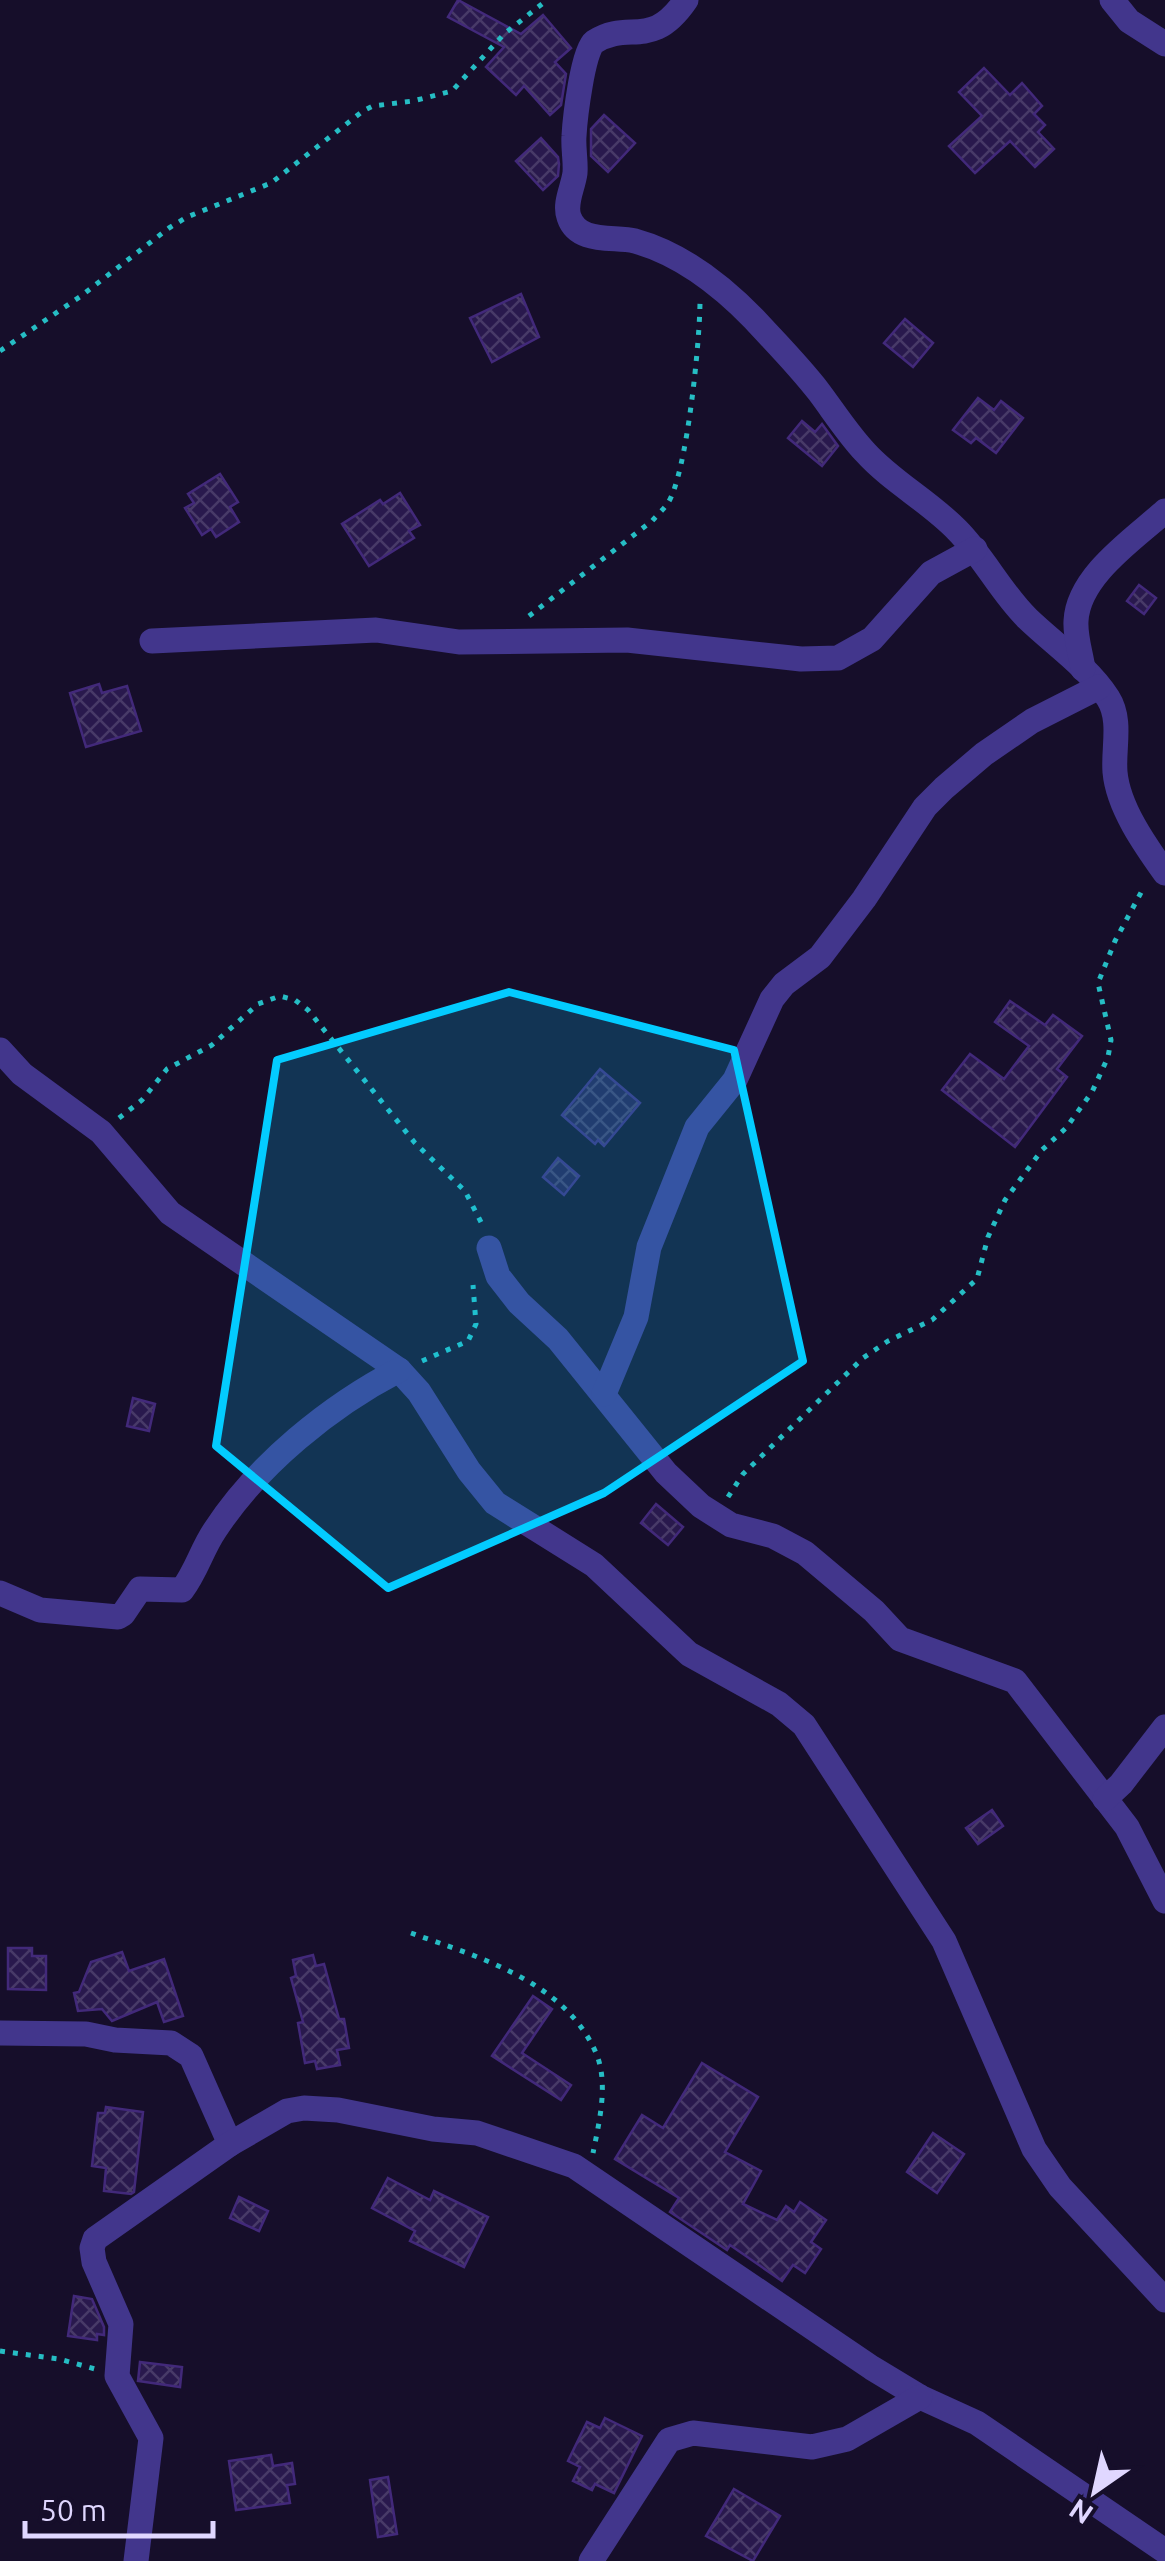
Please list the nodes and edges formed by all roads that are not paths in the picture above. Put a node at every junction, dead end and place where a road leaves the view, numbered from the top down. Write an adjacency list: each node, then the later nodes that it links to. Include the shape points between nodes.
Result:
1 (686, 0): 5 (street, via 652,31 589,46 574,136 570,222 590,236 656,247 736,301 863,450)
2 (1112, 0): 3 (street, via 1128,22)
3 (1165, 44)
4 (1165, 512): 7 (street, via 1082,598 1076,618)
5 (975, 549): 6 (street, via 931,573 872,639 838,658 626,640 459,642 376,630); 7 (street, via 1019,610)
6 (152, 641)
7 (1091, 678): 8 (street, via 1116,717 1115,775 1122,800); 12 (street, via 984,754 925,807 820,957 772,999 735,1080 697,1127 649,1247 636,1317)
8 (1162, 868)
9 (0, 1050): 11 (street, via 101,1132 170,1213)
10 (489, 1248): 12 (street, via 498,1276)
11 (399, 1370): 13 (street, via 352,1394 253,1484 212,1533 182,1590 140,1589 118,1617 40,1610); 19 (street, via 495,1504 594,1565 689,1654 804,1725 944,1941 1034,2150)
12 (604, 1394): 15 (street, via 666,1473 716,1516 805,1552 900,1639 1015,1681)
13 (0, 1592)
14 (1165, 1728): 15 (street)
15 (1105, 1799): 16 (street)
16 (1165, 1900)
17 (0, 2033): 18 (street, via 86,2034 184,2048)
18 (230, 2144): 20 (street, via 287,2111 320,2108 477,2133 542,2153 588,2176); 22 (street, via 94,2239 94,2262 121,2324 118,2376 151,2438)
19 (1165, 2300)
20 (920, 2397): 21 (street, via 977,2423); 23 (street, via 847,2439 812,2447 680,2434)
21 (1165, 2551)
22 (136, 2561)
23 (591, 2561)

